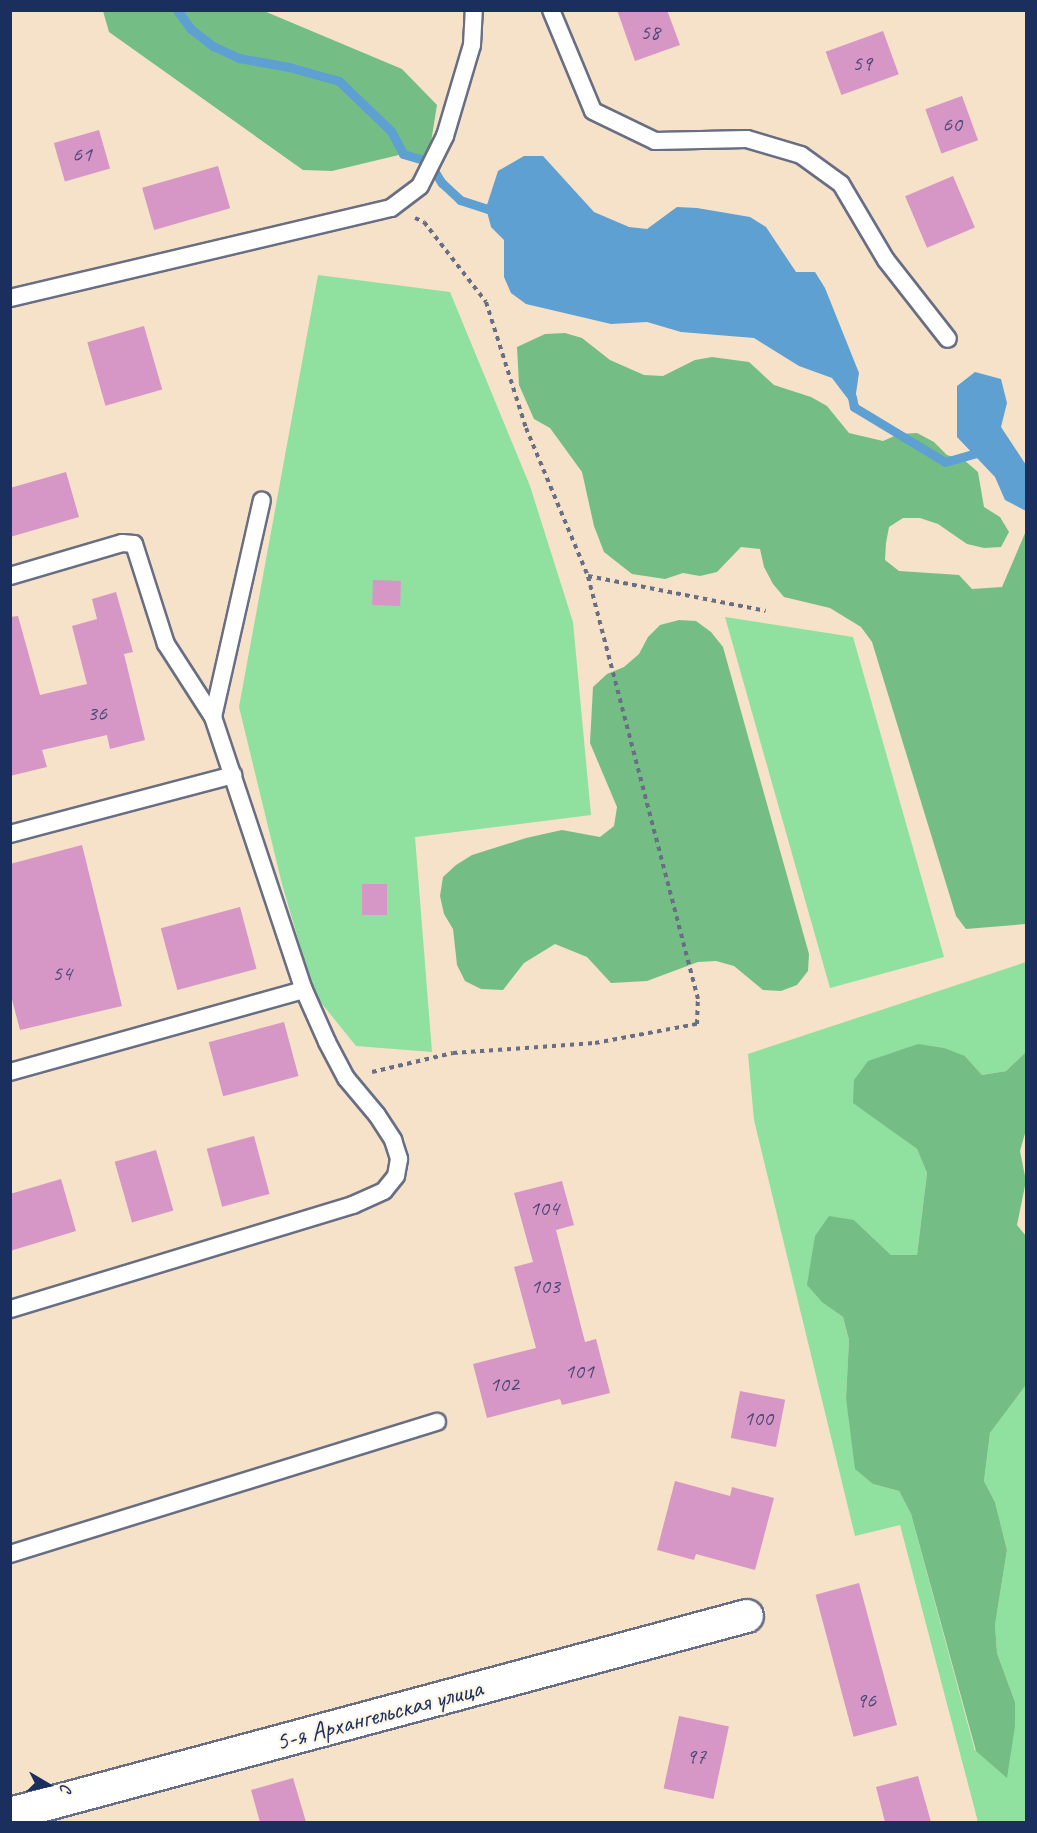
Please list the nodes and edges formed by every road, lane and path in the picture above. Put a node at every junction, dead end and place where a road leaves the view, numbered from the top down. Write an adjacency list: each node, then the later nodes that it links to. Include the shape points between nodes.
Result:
1 (474, 10): 3 (lane, via 472,45 445,136 420,186)
2 (551, 10): 5 (lane, via 593,111 655,141 747,139 801,155 841,184 886,260)
3 (391, 208): 4 (lane); 8 (path, via 424,222 486,302 526,428)
4 (10, 298)
5 (948, 339)
6 (262, 500): 10 (lane)
7 (10, 576): 10 (lane, via 122,543 134,544 166,644)
8 (588, 576): 9 (path); 15 (path, via 698,999 697,1024 595,1043 453,1053)
9 (766, 610)
10 (213, 717): 11 (lane)
11 (233, 774): 12 (lane); 13 (lane)
12 (10, 834)
13 (304, 990): 14 (lane); 15 (lane)
14 (10, 1072)
15 (346, 1078): 16 (lane, via 393,1140 399,1159 396,1176 384,1191 353,1206)
16 (10, 1309)
17 (437, 1422): 18 (lane)
18 (10, 1554)
19 (747, 1616): 20 (street, 5-я Архангельская улица)
20 (10, 1814)

